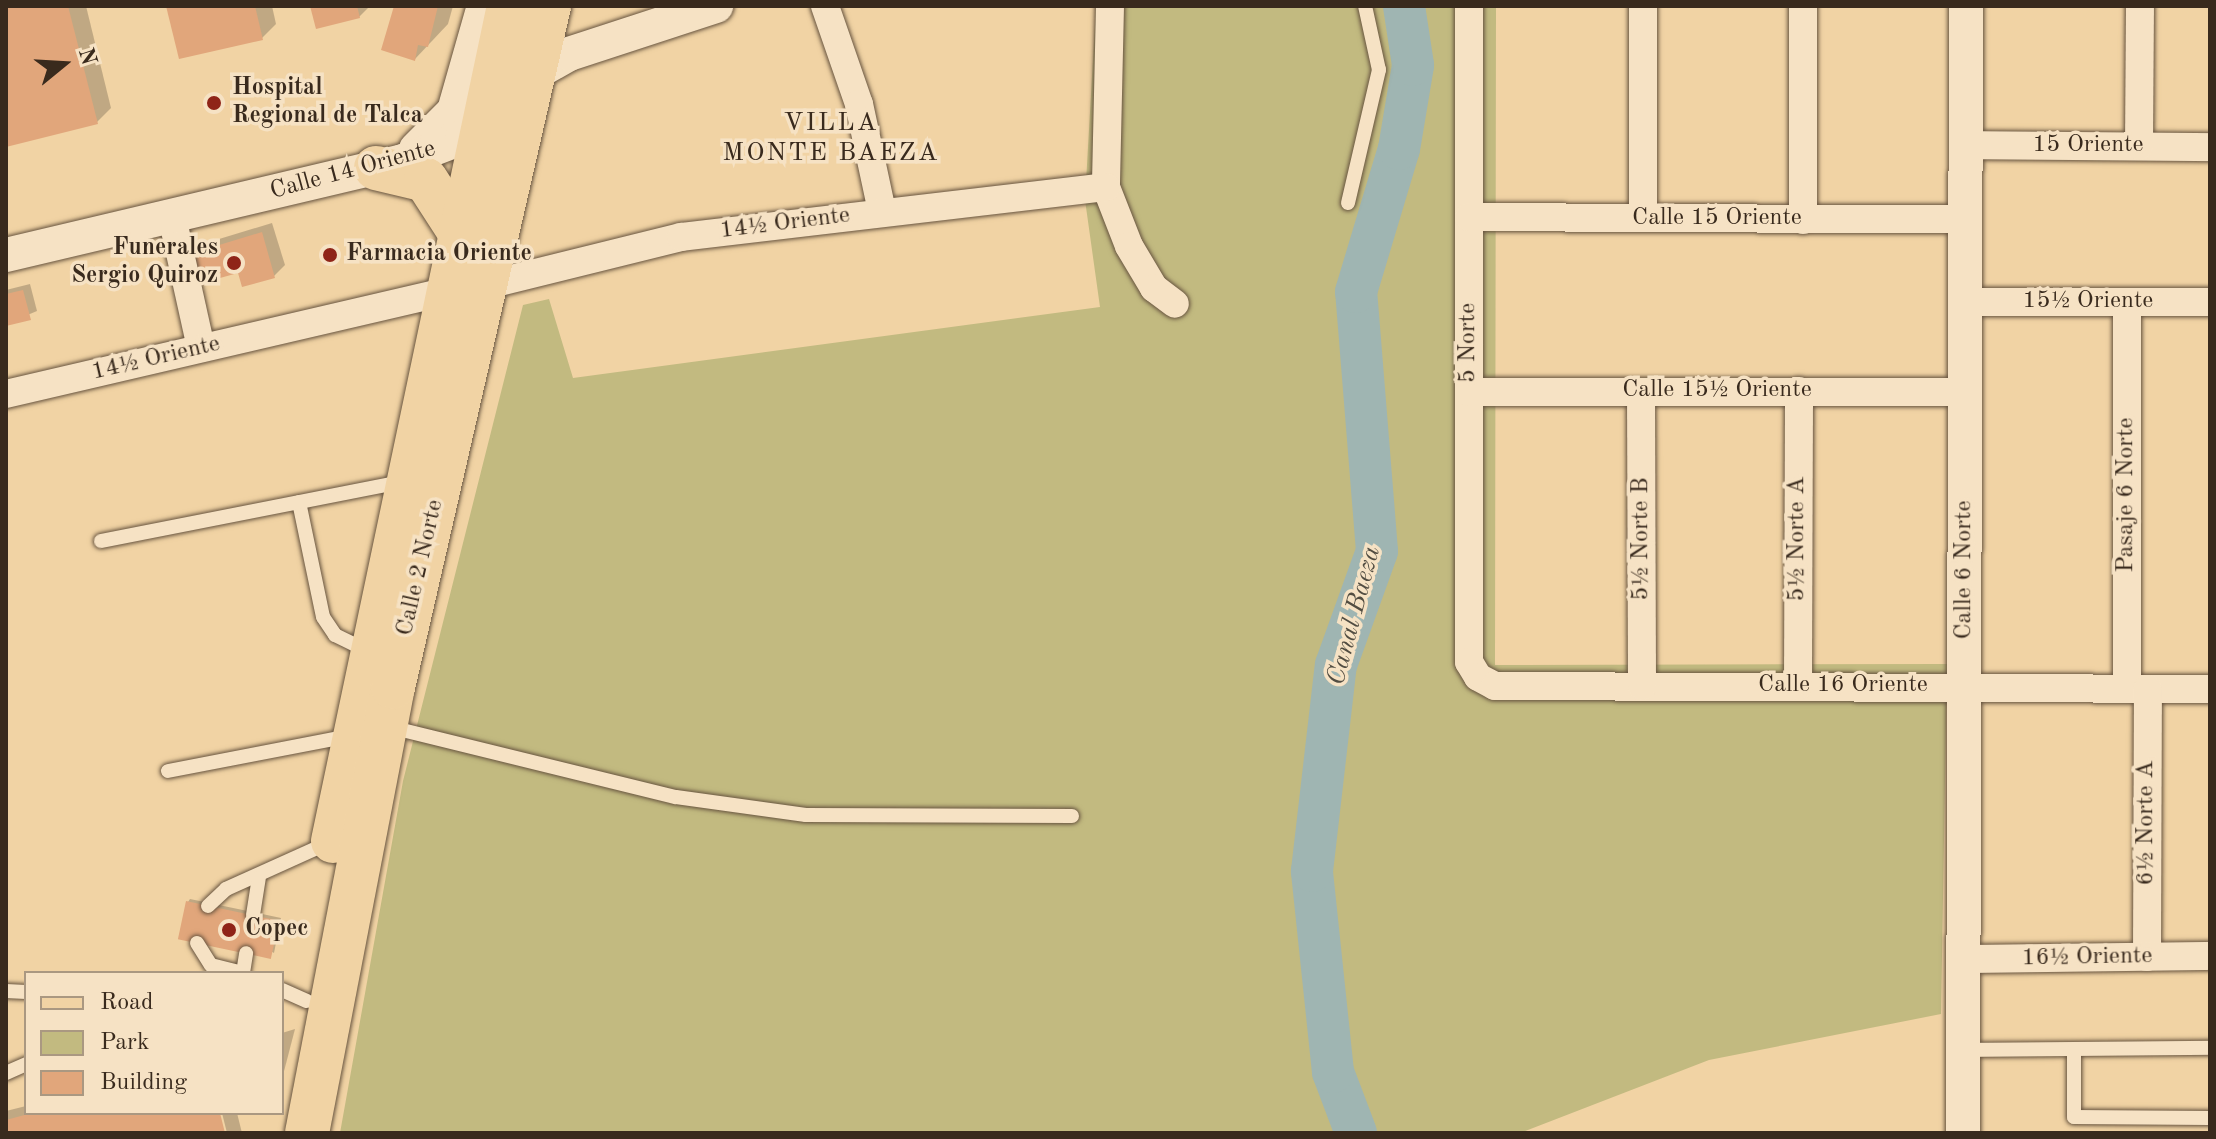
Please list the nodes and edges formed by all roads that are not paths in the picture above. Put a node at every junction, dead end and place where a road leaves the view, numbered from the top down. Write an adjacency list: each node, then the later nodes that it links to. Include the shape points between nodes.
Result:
1 (484, 6): 18 (street, via 454,111)
2 (509, 6): 14 (main road, Calle 2 Norte)
3 (549, 6): 13 (main road, Calle 2 Norte)
4 (716, 6): 13 (street, Calle 14 Oriente, via 591,44)
5 (825, 6): 21 (street, via 859,104)
6 (1110, 6): 19 (street)
7 (1365, 6): 20 (lane, via 1379,70)
8 (1469, 6): 23 (street, 5 Norte)
9 (1643, 6): 24 (street)
10 (1803, 6): 25 (street)
11 (1966, 6): 15 (street, Calle 6 Norte)
12 (2140, 6): 16 (street)
13 (534, 74): 14 (street, Calle 14 Oriente); 29 (main road, Calle 2 Norte)
14 (484, 123): 18 (street, Calle 14 Oriente); 27 (main road, Calle 2 Norte)
15 (1966, 145): 16 (street, 15 Oriente); 26 (street, Calle 6 Norte)
16 (2139, 146): 17 (street, 15 Oriente)
17 (2210, 147)
18 (388, 165): 22 (street, Calle 14 Oriente); 27 (main road, via 426,180)
19 (1097, 188): 21 (street, 14½ Oriente); 33 (street, via 1154,288)
20 (1348, 203)
21 (882, 211): 29 (street, 14½ Oriente, via 650,243)
22 (172, 217): 28 (street, Calle 14 Oriente); 34 (street)
23 (1469, 217): 24 (street, Calle 15 Oriente); 36 (street, 5 Norte)
24 (1643, 218): 25 (street, Calle 15 Oriente)
25 (1803, 220): 26 (street, Calle 15 Oriente)
26 (1966, 220): 30 (street, Calle 6 Norte)
27 (459, 231): 29 (main road, Calle 2 Norte)
28 (6, 255)
29 (467, 288): 34 (street, 14½ Oriente); 40 (main road, Calle 2 Norte); 50 (main road, Calle 2 Norte)
30 (1966, 302): 31 (street, 15½ Oriente); 38 (street, Calle 6 Norte)
31 (2127, 302): 32 (street, 15½ Oriente); 48 (street, Pasaje 6 Norte)
32 (2210, 302)
33 (1175, 304)
34 (201, 348): 39 (street, 14½ Oriente)
35 (1799, 391): 37 (street, Calle 15½ Oriente); 38 (street, Calle 15½ Oriente); 46 (street, 5½ Norte A)
36 (1469, 392): 37 (street, Calle 15½ Oriente); 44 (street, 5 Norte, via 1469,662)
37 (1641, 392): 45 (street, 5½ Norte B)
38 (1965, 392): 47 (street, Calle 6 Norte)
39 (6, 394)
40 (406, 481): 41 (lane); 43 (main road, Calle 2 Norte)
41 (299, 502): 42 (lane); 43 (lane, via 323,617 335,635)
42 (101, 541)
43 (369, 651): 50 (main road, Calle 2 Norte)
44 (1478, 677): 45 (street, Calle 16 Oriente, via 1495,686)
45 (1642, 686): 46 (street, Calle 16 Oriente)
46 (1798, 686): 47 (street, Calle 16 Oriente)
47 (1964, 686): 48 (street, Calle 16 Oriente); 61 (street, Calle 6 Norte)
48 (2137, 689): 49 (street, Calle 16 Oriente); 60 (street, 6½ Norte A)
49 (2210, 689)
50 (368, 731): 51 (lane); 52 (lane, via 676,797 777,811); 53 (main road, Calle 2 Norte); 71 (main road, Calle 2 Norte)
51 (168, 771)
52 (1072, 816)
53 (334, 840): 54 (lane); 64 (main road, Calle 2 Norte)
54 (259, 878): 55 (lane, via 226,889); 56 (lane)
55 (208, 906)
56 (253, 915)
57 (197, 943): 62 (lane, via 211,965)
58 (246, 953): 63 (lane)
59 (2210, 956): 60 (street, 16½ Oriente)
60 (2147, 957): 61 (street, 16½ Oriente)
61 (1964, 959): 66 (street, Calle 6 Norte)
62 (235, 971)
63 (243, 971)
64 (295, 995): 70 (main road, Calle 2 Norte)
65 (2210, 1048): 67 (lane)
66 (1964, 1050): 67 (lane); 72 (street, Calle 6 Norte)
67 (2074, 1050): 68 (lane)
68 (2074, 1117): 69 (lane); 73 (lane)
69 (2210, 1118)
70 (286, 1133)
71 (307, 1133)
72 (1963, 1133)
73 (2074, 1133)

